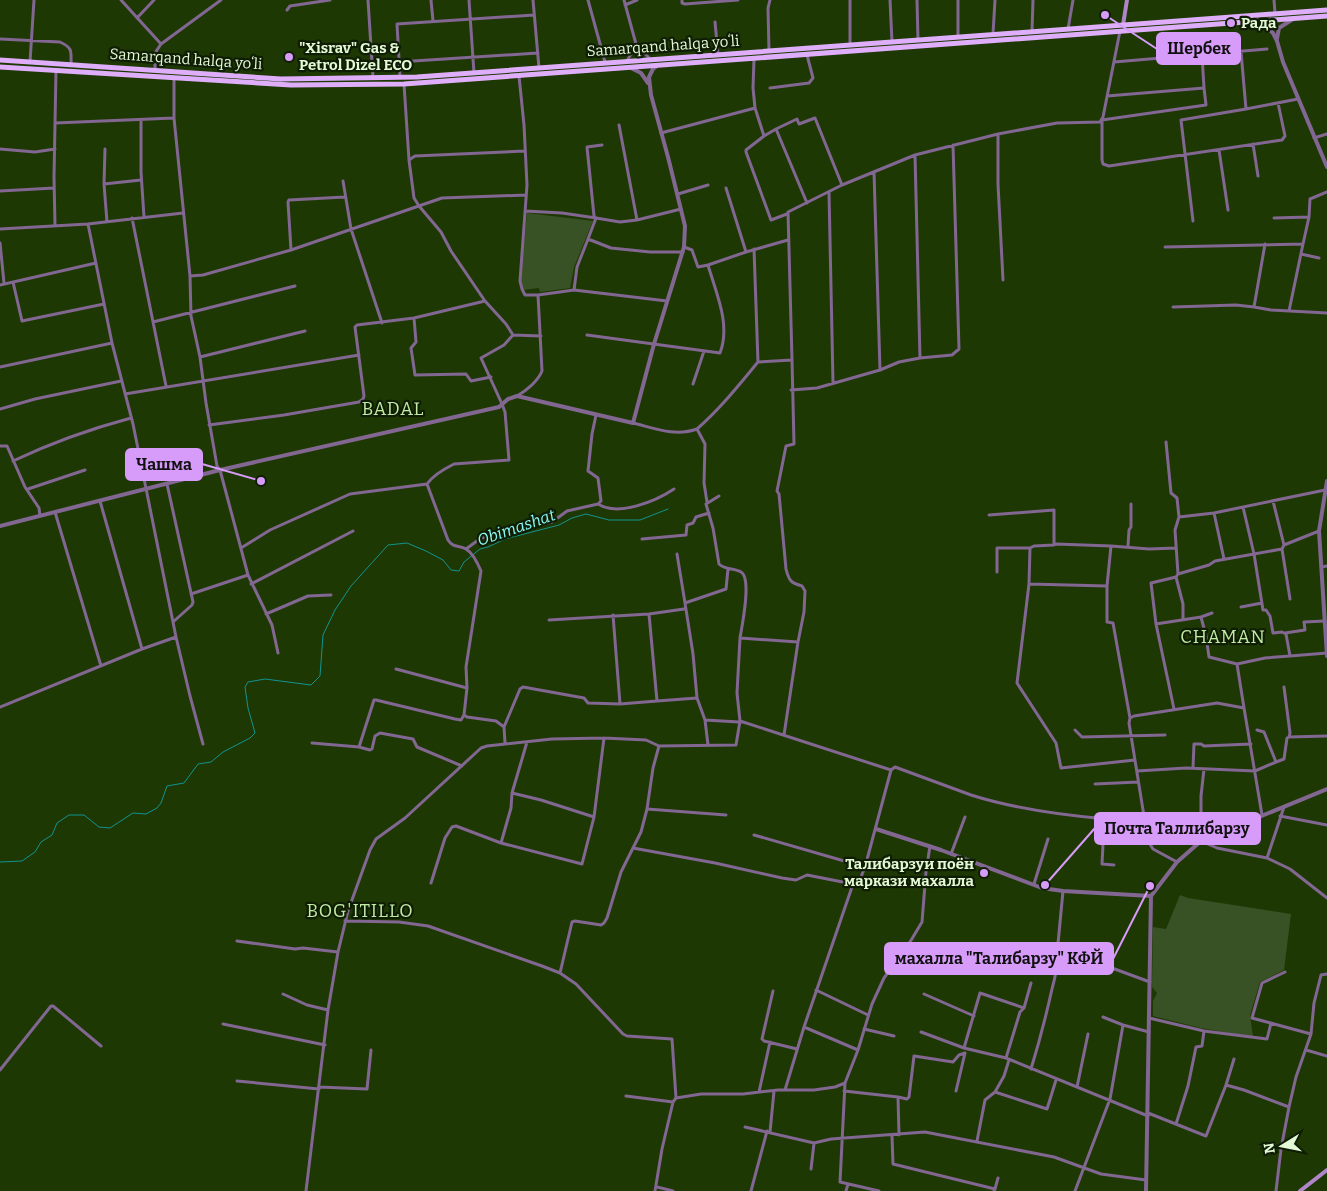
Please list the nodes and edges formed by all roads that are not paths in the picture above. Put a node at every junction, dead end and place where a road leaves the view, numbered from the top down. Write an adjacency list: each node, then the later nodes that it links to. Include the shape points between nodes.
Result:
1 (34, 0): 47 (street)
2 (121, 0): 31 (street)
3 (154, 0): 31 (street)
4 (221, 0): 50 (street)
5 (330, 0): 26 (street, via 290,6)
6 (368, 0): 82 (street)
7 (431, 0): 36 (street)
8 (469, 0): 33 (street)
9 (533, 0): 29 (street)
10 (588, 0): 67 (street)
11 (624, 0): 25 (street)
12 (637, 0): 25 (street)
13 (682, 0): 14 (street, via 685,4)
14 (738, 0)
15 (770, 0): 54 (street)
16 (850, 0): 52 (street)
17 (890, 0): 49 (street)
18 (917, 0): 46 (street)
19 (958, 0): 44 (street)
20 (995, 0): 43 (street)
21 (1033, 0): 42 (street)
22 (1073, 0): 40 (street)
23 (1127, 0): 38 (main road)
24 (1274, 0): 28 (street)
25 (625, 5): 51 (street)
26 (287, 10)
27 (1327, 10): 28 (highway, Samarqand halqa yoʻli)
28 (1275, 13): 34 (highway, Samarqand halqa yoʻli)
29 (534, 15): 33 (street); 56 (street)
30 (1327, 16): 32 (highway, Samarqand halqa yoʻli)
31 (137, 18): 50 (street)
32 (1296, 18): 35 (highway, Samarqand halqa yoʻli); 48 (street, via 1279,28)
33 (470, 19): 36 (street); 60 (street)
34 (1175, 21): 38 (highway, Samarqand halqa yoʻli); 39 (highway)
35 (1258, 21): 39 (highway, Samarqand halqa yoʻli); 48 (street, via 1273,33)
36 (433, 22): 66 (street, via 397,24)
37 (715, 22): 57 (street)
38 (1123, 25): 40 (highway, Samarqand halqa yoʻli)
39 (1175, 27): 41 (highway, Samarqand halqa yoʻli)
40 (1068, 29): 42 (highway, Samarqand halqa yoʻli)
41 (1120, 31): 58 (highway, Samarqand halqa yoʻli); 69 (street)
42 (1032, 32): 43 (highway, Samarqand halqa yoʻli)
43 (994, 34): 44 (highway, Samarqand halqa yoʻli)
44 (958, 37): 46 (highway, Samarqand halqa yoʻli)
45 (0, 39): 47 (street)
46 (918, 40): 49 (highway, Samarqand halqa yoʻli)
47 (32, 41): 65 (street); 70 (street, via 60,42 68,46)
48 (1277, 41): 90 (street)
49 (892, 42): 52 (highway, Samarqand halqa yoʻli)
50 (161, 44): 76 (street, via 155,53)
51 (636, 44): 61 (street); 64 (street)
52 (850, 45): 54 (highway, Samarqand halqa yoʻli)
53 (1267, 49): 55 (street)
54 (769, 51): 57 (highway, Samarqand halqa yoʻli)
55 (1241, 52): 59 (street); 93 (street)
56 (538, 54): 60 (street); 74 (street)
57 (717, 54): 61 (highway, Samarqand halqa yoʻli); 68 (highway)
58 (808, 55): 62 (highway, Samarqand halqa yoʻli); 87 (street, via 813,78 809,83)
59 (1202, 55): 69 (street); 88 (street)
60 (473, 58): 66 (street); 78 (street)
61 (650, 59): 64 (highway, Samarqand halqa yoʻli)
62 (754, 59): 68 (highway, Samarqand halqa yoʻli); 92 (street)
63 (0, 60): 65 (highway, Samarqand halqa yoʻli)
64 (627, 61): 67 (highway, Samarqand halqa yoʻli)
65 (30, 62): 70 (highway, Samarqand halqa yoʻli)
66 (398, 62): 83 (street)
67 (605, 62): 73 (highway, Samarqand halqa yoʻli)
68 (716, 62): 71 (highway, Samarqand halqa yoʻli)
69 (1114, 62): 89 (street)
70 (71, 64): 76 (highway, Samarqand halqa yoʻli)
71 (656, 66): 75 (highway, Samarqand halqa yoʻli); 86 (street, via 649,77)
72 (0, 67): 77 (highway, Samarqand halqa yoʻli)
73 (550, 67): 74 (highway, Samarqand halqa yoʻli); 79 (highway)
74 (539, 68): 78 (highway, Samarqand halqa yoʻli)
75 (630, 68): 79 (highway, Samarqand halqa yoʻli); 86 (street, via 641,73)
76 (154, 69): 84 (highway, Samarqand halqa yoʻli)
77 (56, 70): 80 (highway, Samarqand halqa yoʻli); 97 (street)
78 (474, 73): 83 (highway, Samarqand halqa yoʻli)
79 (551, 74): 81 (highway, Samarqand halqa yoʻli)
80 (174, 76): 84 (highway, Samarqand halqa yoʻli, via 216,81); 94 (street)
81 (519, 76): 85 (highway, Samarqand halqa yoʻli); 112 (street)
82 (373, 78): 83 (highway, Samarqand halqa yoʻli); 84 (highway, Samarqand halqa yoʻli)
83 (400, 78)
84 (325, 82): 85 (highway, Samarqand halqa yoʻli)
85 (404, 84): 115 (street)
86 (650, 87): 100 (street)
87 (770, 88)
88 (1204, 88): 89 (street); 96 (street, via 1206,105)
89 (1107, 96): 96 (street)
90 (1298, 99): 91 (street); 104 (street)
91 (1278, 103): 93 (street); 105 (street, via 1285,138)
92 (755, 108): 100 (street); 103 (street)
93 (1246, 109): 114 (street, via 1182,119)
94 (174, 118): 95 (street); 137 (street)
95 (141, 120): 97 (street); 119 (street)
96 (1102, 120): 101 (street, via 1097,123 1057,123); 114 (street, via 1102,160 1106,166)
97 (55, 123): 110 (street)
98 (619, 125): 144 (street)
99 (776, 129): 103 (street); 123 (street, via 797,119 799,124 815,118); 132 (street)
100 (661, 133): 129 (street)
101 (998, 134): 107 (street); 166 (street)
102 (1327, 134): 104 (street)
103 (764, 136): 138 (street, via 746,152 771,220)
104 (1314, 138): 116 (street)
105 (1253, 144): 111 (street); 118 (street)
106 (602, 145): 142 (street, via 587,147)
107 (953, 145): 113 (street); 192 (street, via 959,349 952,355)
108 (104, 148): 121 (street)
109 (0, 149): 110 (street, via 35,152)
110 (55, 149): 124 (street)
111 (1219, 150): 114 (street); 135 (street)
112 (524, 151): 115 (street, via 415,156); 130 (street)
113 (915, 155): 117 (street); 192 (street)
114 (1185, 155): 145 (street)
115 (409, 160): 133 (street, via 414,198)
116 (1327, 167)
117 (874, 172): 123 (street); 196 (street)
118 (1258, 176)
119 (141, 180): 121 (street); 139 (street)
120 (343, 181): 131 (street)
121 (104, 184): 146 (street)
122 (708, 185): 129 (street)
123 (842, 185): 127 (street)
124 (54, 188): 126 (street); 148 (street)
125 (726, 188): 160 (street)
126 (0, 191)
127 (829, 192): 132 (street); 200 (street)
128 (1327, 192): 140 (street, via 1310,199)
129 (678, 194): 134 (street)
130 (526, 195): 133 (street, via 442,198); 136 (street)
131 (345, 197): 150 (street); 159 (street, via 290,200)
132 (807, 203): 138 (street)
133 (419, 206): 150 (street); 172 (street, via 438,228)
134 (681, 209): 144 (street); 157 (street)
135 (1228, 210)
136 (525, 211): 142 (street); 171 (street, via 520,281 525,295)
137 (183, 213): 139 (street); 165 (street)
138 (787, 214): 152 (street)
139 (144, 217): 141 (street)
140 (1309, 217): 143 (street); 155 (street)
141 (132, 218): 146 (street); 181 (street)
142 (596, 218): 144 (street, via 620,222); 151 (street)
143 (1274, 218)
144 (637, 220)
145 (1193, 221)
146 (107, 222): 147 (street)
147 (88, 224): 148 (street); 163 (street)
148 (55, 226): 149 (street)
149 (0, 229)
150 (351, 229): 159 (street); 182 (street)
151 (588, 240): 157 (street, via 611,248 650,252); 170 (street, via 577,267)
152 (788, 240): 158 (street); 193 (street)
153 (0, 243): 168 (street)
154 (1265, 244): 155 (street); 156 (street); 175 (street)
155 (1303, 244): 161 (street)
156 (1166, 248)
157 (684, 249): 164 (street, via 692,250 698,267); 173 (street)
158 (754, 249): 160 (street); 194 (street)
159 (292, 250): 165 (street)
160 (746, 252): 164 (street)
161 (1301, 254): 162 (street); 177 (street)
162 (1319, 258)
163 (96, 263): 167 (street); 174 (street)
164 (708, 265): 189 (street, via 722,314 724,337 720,353)
165 (190, 276): 178 (street)
166 (1003, 280)
167 (13, 282): 168 (street); 174 (street, via 22,322)
168 (2, 284)
169 (295, 286): 178 (street)
170 (574, 290): 171 (street); 173 (street)
171 (538, 295): 186 (street)
172 (485, 301): 180 (street); 184 (street)
173 (667, 302): 188 (street)
174 (104, 304): 187 (street)
175 (1254, 307): 176 (street); 177 (street)
176 (1173, 308)
177 (1289, 311): 179 (street)
178 (191, 312): 181 (street); 191 (street)
179 (1327, 313)
180 (414, 318): 182 (street); 197 (street, via 416,342 412,348 415,375 466,374 474,381)
181 (153, 322): 202 (street)
182 (382, 323): 190 (street, via 356,326)
183 (306, 331): 191 (street)
184 (513, 335): 186 (street); 197 (street, via 504,345 481,357)
185 (587, 335): 188 (street)
186 (541, 336): 205 (street, via 540,376)
187 (112, 343): 195 (street); 198 (street)
188 (654, 344): 189 (street); 210 (street)
189 (704, 350): 201 (street)
190 (359, 355): 199 (street); 211 (street, via 363,400 284,415)
191 (200, 357): 199 (street)
192 (920, 358): 196 (street)
193 (792, 360): 194 (street); 203 (street)
194 (758, 362): 212 (street, via 715,414)
195 (0, 367)
196 (880, 370): 200 (street)
197 (491, 377): 206 (street)
198 (121, 381): 204 (street); 207 (street)
199 (203, 381): 202 (street); 211 (street)
200 (833, 383): 203 (street)
201 (693, 384)
202 (166, 386): 204 (street)
203 (792, 390): 283 (street, via 794,444 786,446 777,491 789,580 805,591)
204 (125, 394): 209 (street)
205 (517, 396): 206 (street); 208 (street)
206 (502, 404): 217 (street); 220 (street, via 508,460 454,464)
207 (0, 409)
208 (596, 415): 210 (street); 229 (street, via 588,471 598,478 601,500)
209 (131, 418): 215 (street, via 92,428); 223 (street)
210 (633, 423): 212 (street, via 683,433)
211 (210, 424): 217 (street)
212 (696, 429): 228 (street, via 704,444)
213 (1166, 442): 237 (street, via 1171,493 1177,498)
214 (0, 446): 215 (street, via 7,446)
215 (13, 461): 221 (street)
216 (85, 470): 221 (street)
217 (220, 470): 219 (street); 248 (street)
218 (1327, 481): 224 (street)
219 (167, 484): 223 (street); 263 (street)
220 (427, 484): 248 (street, via 350,494 270,530); 251 (street, via 448,540 454,546)
221 (28, 489): 236 (street)
222 (674, 489): 229 (street, via 650,503 635,506 603,508)
223 (146, 490): 226 (street); 278 (street)
224 (1325, 490): 227 (street); 239 (street)
225 (720, 496): 228 (street)
226 (100, 501): 232 (street); 284 (street)
227 (1273, 501): 231 (street); 247 (street)
228 (707, 502): 233 (street)
229 (598, 504): 251 (street, via 567,511 552,522 481,538)
230 (1131, 504): 246 (street)
231 (1243, 506): 234 (street); 253 (street)
232 (55, 512): 236 (street); 289 (street)
233 (709, 513): 243 (street, via 696,517 687,525 686,535); 256 (street, via 719,564)
234 (1214, 513): 237 (street); 254 (street)
235 (989, 515): 244 (street, via 1054,510)
236 (40, 516): 240 (street)
237 (1179, 517): 250 (street, via 1175,530)
238 (1327, 517): 239 (street)
239 (1321, 518): 242 (street)
240 (0, 526)
241 (353, 531): 260 (street)
242 (1319, 531): 247 (street); 255 (street)
243 (642, 539)
244 (1054, 546): 245 (street); 249 (street)
245 (1111, 546): 246 (street); 262 (street)
246 (1128, 546): 250 (street)
247 (1283, 547): 253 (street); 265 (street)
248 (241, 548): 258 (street)
249 (1030, 548): 257 (street, via 998,548); 261 (street)
250 (1176, 548): 259 (street)
251 (466, 549): 292 (street, via 480,571 466,667)
252 (677, 554): 266 (street)
253 (1254, 554): 254 (street); 267 (street)
254 (1224, 559): 259 (street)
255 (1324, 566): 277 (street)
256 (728, 569): 266 (street, via 726,589); 282 (street, via 741,572 746,578)
257 (997, 572)
258 (248, 575): 260 (street); 263 (street)
259 (1177, 576): 275 (street); 279 (street, via 1151,583)
260 (251, 584): 271 (street)
261 (1029, 584): 262 (street); 320 (street, via 1017,683 1056,743 1060,768)
262 (1107, 586): 300 (street, via 1107,622 1113,623)
263 (191, 594): 278 (street, via 192,605)
264 (331, 595): 271 (street, via 308,596)
265 (1290, 599)
266 (685, 603): 269 (street)
267 (1262, 603): 268 (street); 280 (street, via 1263,610 1270,616 1273,633)
268 (1241, 607)
269 (684, 609): 272 (street); 293 (street)
270 (1212, 613): 274 (street)
271 (266, 614): 285 (street, via 275,634)
272 (649, 614): 273 (street); 294 (street)
273 (613, 615): 276 (street); 295 (street)
274 (1201, 617): 275 (street); 288 (street, via 1209,657)
275 (1183, 619): 279 (street)
276 (549, 620)
277 (1325, 621): 280 (street, via 1304,622 1305,630); 286 (street)
278 (173, 622): 281 (street)
279 (1156, 624): 298 (street)
280 (1284, 633): 287 (street, via 1288,637)
281 (176, 637): 284 (street); 315 (street)
282 (740, 638): 283 (street); 302 (street, via 737,693)
283 (798, 642): 306 (street)
284 (142, 649): 289 (street)
285 (278, 653)
286 (1327, 654): 287 (street)
287 (1290, 656): 288 (street)
288 (1237, 664): 297 (street)
289 (101, 666): 296 (street)
290 (396, 669): 292 (street)
291 (1284, 687): 310 (street)
292 (467, 688): 299 (street)
293 (698, 698): 294 (street); 301 (street)
294 (657, 701): 295 (street)
295 (620, 704): 303 (street, via 588,703 584,698 523,687)
296 (0, 707)
297 (1244, 708): 298 (street, via 1221,702); 316 (street)
298 (1174, 709): 300 (street)
299 (464, 715): 303 (street, via 496,721); 319 (street, via 461,720 455,719 374,700)
300 (1130, 718): 309 (street)
301 (705, 720): 302 (street); 317 (street)
302 (740, 722): 306 (street); 317 (street, via 736,744)
303 (504, 727): 314 (street)
304 (1075, 730): 309 (street, via 1082,737)
305 (1258, 730): 321 (street, via 1264,732)
306 (784, 735): 325 (street)
307 (1165, 735): 309 (street)
308 (1327, 736): 310 (street)
309 (1131, 737): 320 (street)
310 (1289, 737): 321 (street, via 1284,759)
311 (604, 738): 312 (street); 318 (street, via 646,740); 337 (street)
312 (527, 742): 314 (street); 331 (street)
313 (312, 743): 319 (street)
314 (505, 743): 322 (street, via 481,748)
315 (203, 744)
316 (1251, 744): 323 (street, via 1194,744); 327 (street)
317 (708, 745): 318 (street)
318 (659, 746): 333 (street)
319 (359, 747): 322 (street, via 372,749 375,736 380,733 406,737 413,739 417,746)
320 (1135, 760): 326 (street)
321 (1276, 762): 327 (street)
322 (462, 766): 360 (street, via 405,818 376,839)
323 (1194, 768): 324 (street); 326 (street)
324 (1204, 769): 327 (street); 345 (street)
325 (891, 770): 339 (street, via 895,767 972,795 1014,806 1060,815); 342 (street)
326 (1137, 771): 328 (street)
327 (1255, 771): 335 (street)
328 (1138, 782): 329 (street); 340 (street)
329 (1095, 784)
330 (1327, 789): 332 (street)
331 (512, 793): 337 (street); 346 (street)
332 (1284, 807): 335 (street); 336 (street)
333 (647, 809): 334 (street); 348 (street)
334 (726, 815)
335 (1262, 816): 345 (street)
336 (1280, 816): 341 (street); 350 (street)
337 (594, 817): 346 (street, via 582,864)
338 (965, 817): 349 (street)
339 (1107, 819): 340 (street); 352 (street, via 1102,864)
340 (1145, 821): 351 (street, via 1150,846)
341 (1327, 825)
342 (876, 829): 347 (street); 353 (street)
343 (754, 835): 353 (street)
344 (1048, 839): 356 (street)
345 (1201, 841): 350 (street, via 1217,848); 351 (street)
346 (502, 843): 354 (street, via 452,827 445,838)
347 (930, 846): 349 (street); 375 (street, via 922,922 884,978)
348 (633, 848): 355 (street, via 782,878 796,880 807,875); 365 (street, via 604,923 572,922)
349 (951, 854): 356 (street)
350 (1267, 858): 359 (street, via 1290,869)
351 (1177, 862): 358 (street)
352 (1114, 865)
353 (866, 866): 355 (street, via 861,877)
354 (431, 883)
355 (852, 884): 369 (street)
356 (1034, 884): 357 (street)
357 (1063, 891): 358 (street); 363 (street)
358 (1151, 896): 367 (street)
359 (1327, 898)
360 (345, 921): 362 (street); 365 (street, via 428,926)
361 (238, 941): 362 (street)
362 (338, 952): 374 (street)
363 (1058, 960): 367 (street, via 1101,964); 402 (street)
364 (1284, 972): 379 (street, via 1262,983 1252,1018)
365 (560, 974): 417 (street, via 576,984 623,1034 672,1039)
366 (1327, 974): 388 (street, via 1318,980)
367 (1150, 982): 378 (street)
368 (1031, 983): 373 (street)
369 (816, 990): 375 (street); 382 (street)
370 (773, 992): 390 (street, via 762,1039)
371 (283, 994): 374 (street)
372 (924, 994): 376 (street)
373 (1024, 1008): 376 (street, via 980,992); 399 (street, via 1020,1012)
374 (328, 1010): 391 (street)
375 (868, 1016): 383 (street)
376 (974, 1016): 396 (street)
377 (1103, 1017): 381 (street)
378 (1150, 1018): 384 (street); 386 (street)
379 (1271, 1023): 384 (street, via 1267,1040); 388 (street)
380 (223, 1024): 391 (street)
381 (1123, 1025): 386 (street); 418 (street)
382 (804, 1027): 393 (street); 395 (street)
383 (864, 1029): 389 (street); 395 (street)
384 (1204, 1031): 421 (street, via 1202,1046 1196,1047)
385 (921, 1032): 396 (street)
386 (1149, 1032): 420 (street)
387 (1088, 1034): 407 (street)
388 (1311, 1034): 397 (street)
389 (894, 1036)
390 (770, 1042): 393 (street); 413 (street)
391 (325, 1045): 408 (street)
392 (101, 1046): 401 (street, via 51,1006)
393 (797, 1049): 409 (street)
394 (371, 1050): 408 (street, via 367,1089)
395 (858, 1050): 405 (street)
396 (965, 1050): 399 (street); 412 (street); 416 (street, via 953,1062 914,1056 909,1097)
397 (1306, 1050): 398 (street); 419 (street)
398 (1327, 1056)
399 (1007, 1059): 402 (street); 414 (street, via 1004,1076)
400 (1234, 1059): 406 (street)
401 (0, 1070)
402 (1031, 1070): 403 (street)
403 (1056, 1080): 407 (street); 414 (street, via 1047,1109)
404 (237, 1081): 408 (street)
405 (845, 1083): 409 (street, via 814,1090); 411 (street)
406 (1226, 1085): 419 (street); 421 (street, via 1206,1136)
407 (1077, 1087): 418 (street)
408 (319, 1088): 437 (street)
409 (786, 1090): 410 (street)
410 (774, 1091): 413 (street); 423 (street)
411 (844, 1091): 416 (street); 426 (street)
412 (956, 1091)
413 (759, 1092): 417 (street, via 701,1094)
414 (995, 1092): 427 (street, via 985,1100)
415 (626, 1096): 417 (street)
416 (898, 1097): 424 (street)
417 (674, 1100): 435 (street)
418 (1110, 1100): 420 (street); 429 (street)
419 (1289, 1107): 444 (street)
420 (1148, 1114): 421 (street); 433 (street)
421 (1176, 1124)
422 (744, 1126): 423 (street)
423 (768, 1132): 428 (street); 439 (street)
424 (899, 1135): 425 (street); 427 (street, via 924,1132)
425 (892, 1136): 426 (street); 436 (street, via 893,1164)
426 (842, 1139): 428 (street); 434 (street, via 840,1182)
427 (977, 1141): 429 (street, via 1054,1157)
428 (814, 1143): 430 (street)
429 (1084, 1167): 433 (street, via 1101,1174); 442 (street)
430 (811, 1169)
431 (1327, 1170): 445 (main road)
432 (998, 1178): 436 (street)
433 (1146, 1180): 443 (street)
434 (848, 1184): 440 (street); 441 (street)
435 (656, 1189): 438 (street)
436 (994, 1190)
437 (306, 1191)
438 (673, 1191)
439 (751, 1191)
440 (846, 1191)
441 (880, 1191)
442 (1075, 1191)
443 (1146, 1191)
444 (1276, 1191)
445 (1300, 1191)

